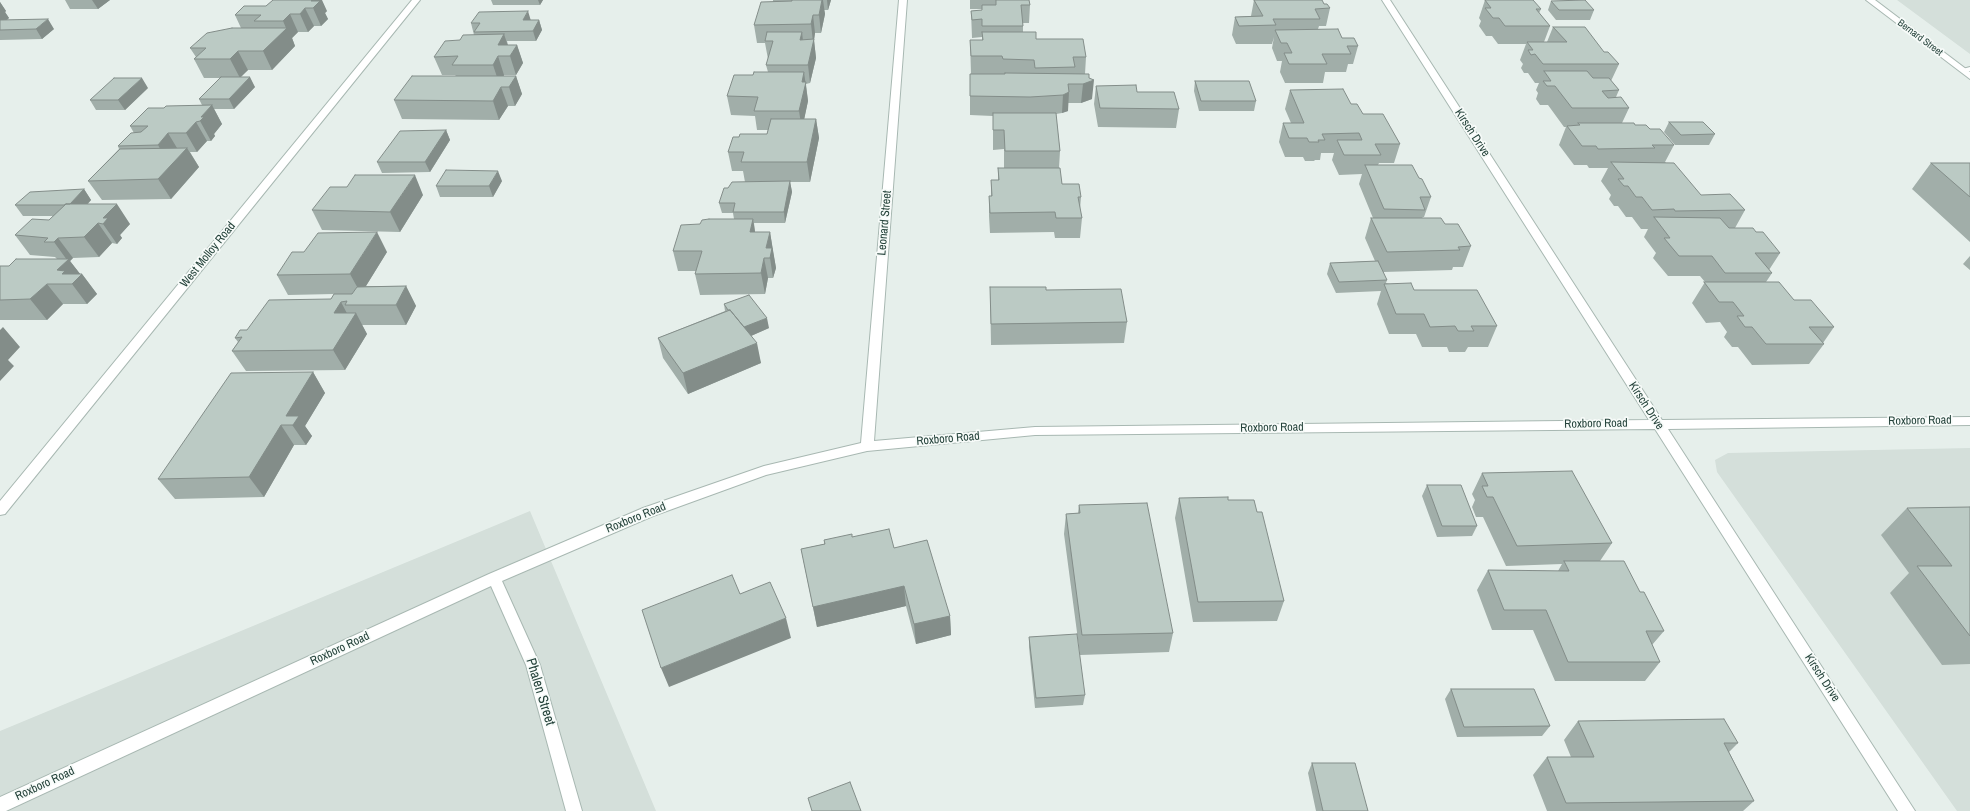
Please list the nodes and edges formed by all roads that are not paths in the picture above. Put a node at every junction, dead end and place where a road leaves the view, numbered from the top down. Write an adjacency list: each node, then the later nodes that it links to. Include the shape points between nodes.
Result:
1 (416, 0): 10 (street, West Molloy Road)
2 (903, 0): 9 (street, Leonard Street)
3 (1386, 0): 8 (street, Kirsch Drive)
4 (1870, 0): 5 (street, Bernard Street)
5 (1966, 69): 6 (street, Bernard Street)
6 (1970, 76)
7 (1970, 421): 8 (street, Roxboro Road)
8 (1658, 423): 9 (street, Roxboro Road, via 1035,431); 14 (street, Kirsch Drive)
9 (867, 446): 11 (street, Roxboro Road, via 756,474 648,512)
10 (0, 510)
11 (494, 578): 12 (street, Roxboro Road); 13 (street, Phalen Street, via 533,664)
12 (0, 805)
13 (574, 811)
14 (1907, 811)

